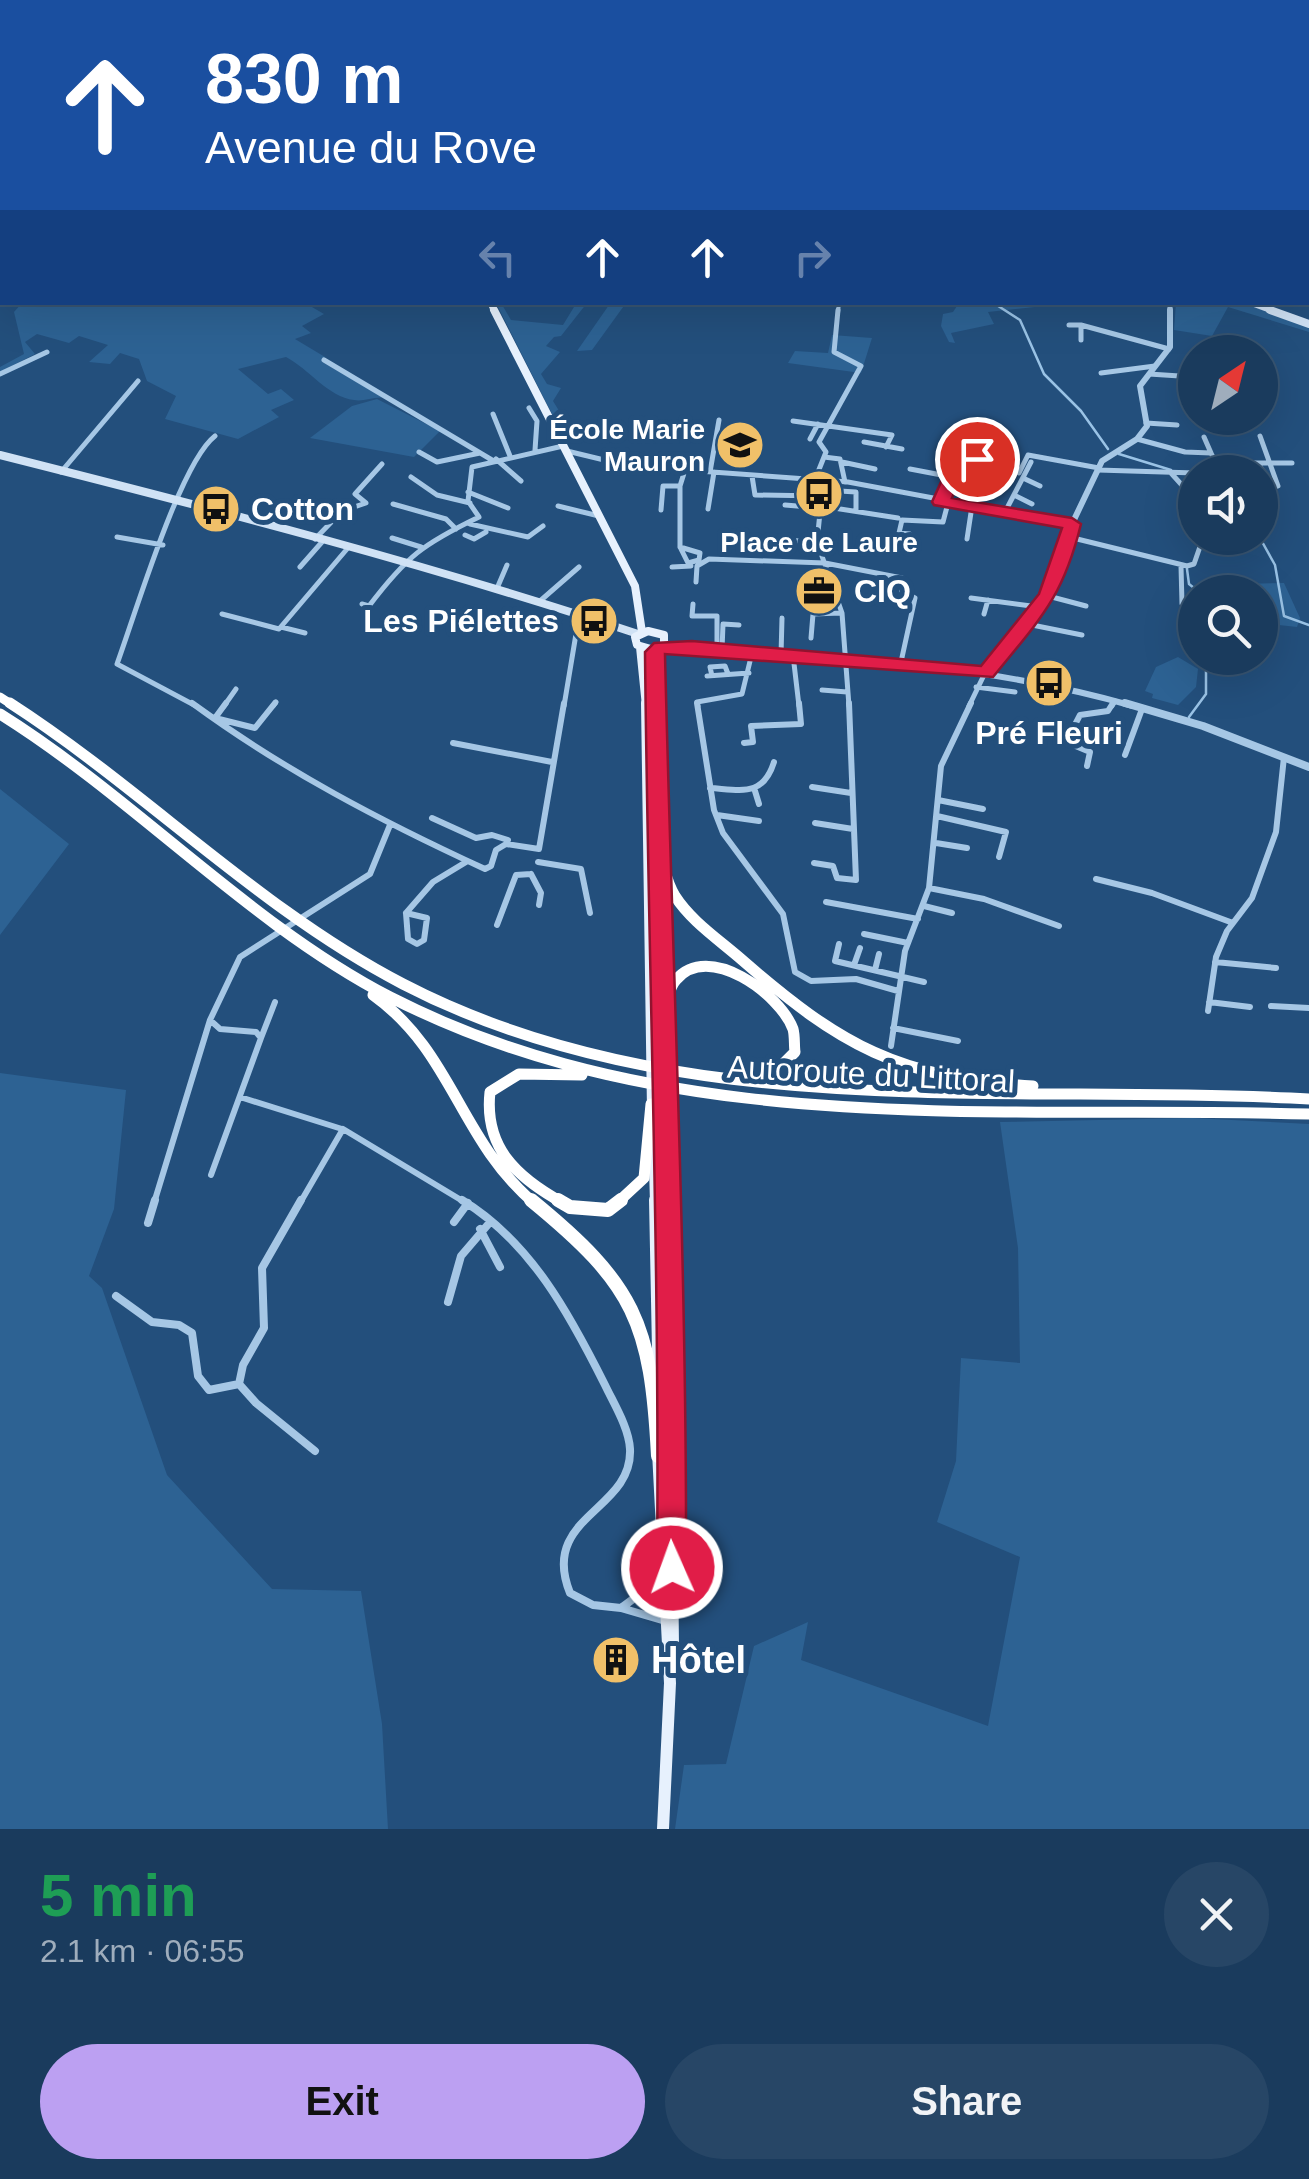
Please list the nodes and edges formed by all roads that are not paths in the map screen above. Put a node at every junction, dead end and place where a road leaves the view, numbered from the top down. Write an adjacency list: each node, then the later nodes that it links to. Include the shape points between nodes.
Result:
1 (492, 305): 34 (main road)
2 (839, 305): 26 (street, via 834,352 861,366)
3 (1171, 305): 10 (street)
4 (1257, 305): 6 (main road)
5 (1266, 305): 6 (main road)
6 (1309, 322)
7 (1069, 325): 8 (street)
8 (1081, 325): 9 (street); 10 (street)
9 (1082, 340)
10 (1169, 349): 13 (street)
11 (47, 352): 15 (street)
12 (324, 360): 39 (street)
13 (1156, 366): 14 (street); 16 (street)
14 (1101, 373)
15 (0, 374)
16 (1150, 374): 17 (street); 23 (street, via 1139,392)
17 (1178, 376)
18 (138, 382): 56 (street)
19 (529, 408): 35 (street, via 537,421)
20 (493, 414): 43 (street)
21 (718, 420): 55 (street)
22 (794, 422): 24 (street)
23 (1146, 423): 25 (street); 31 (street)
24 (818, 424): 26 (street); 30 (street)
25 (1177, 425)
26 (828, 426): 33 (street, via 892,435); 44 (street, via 820,442)
27 (215, 436): 72 (street, via 202,446)
28 (1260, 436): 42 (street)
29 (1204, 437): 40 (street)
30 (810, 439)
31 (1136, 439): 40 (street); 52 (street)
32 (864, 442): 33 (street)
33 (886, 446): 36 (street)
34 (564, 449): 35 (street); 53 (street, via 630,466); 86 (main road)
35 (535, 450): 43 (street)
36 (902, 450)
37 (939, 451): 62 (street, via 977,459 967,479)
38 (419, 452): 39 (street, via 438,462)
39 (482, 453): 45 (street)
40 (1211, 453)
41 (0, 455): 56 (main road)
42 (1264, 455)
43 (510, 456): 45 (street)
44 (824, 457): 46 (street); 65 (street)
45 (494, 459): 63 (street); 70 (street, via 472,467)
46 (842, 462): 54 (street); 66 (street)
47 (1031, 462): 60 (street)
48 (1278, 463): 49 (street)
49 (1292, 463)
50 (382, 464): 99 (street, via 354,494 366,504 342,511)
51 (910, 469): 62 (street)
52 (1098, 469): 57 (street); 60 (street, via 1028,455); 89 (street)
53 (685, 470): 55 (street); 67 (street)
54 (874, 470)
55 (712, 472): 59 (street); 82 (street)
56 (60, 473): 72 (main road)
57 (1171, 473): 58 (street); 64 (street)
58 (1178, 473)
59 (752, 476): 65 (street); 69 (street, via 756,494)
60 (1021, 476): 68 (street); 71 (street)
61 (411, 477): 74 (street, via 437,495)
62 (952, 477): 73 (street)
63 (521, 481)
64 (1178, 481)
65 (814, 482): 69 (street)
66 (845, 482): 69 (street); 73 (street)
67 (680, 486): 83 (street, via 663,486); 104 (street)
68 (1040, 486)
69 (823, 490): 80 (street); 84 (street, via 856,492)
70 (468, 492): 74 (street); 81 (street)
71 (1014, 495): 76 (street); 85 (street)
72 (178, 501): 99 (main road); 102 (street)
73 (944, 502): 79 (street); 94 (street, via 943,522 902,520 899,533)
74 (470, 503): 88 (street, via 479,517)
75 (394, 504): 91 (street)
76 (1032, 504)
77 (785, 505): 80 (street)
78 (558, 506): 86 (street)
79 (972, 506): 85 (street); 98 (street)
80 (821, 507): 84 (street); 101 (street)
81 (508, 508)
82 (708, 509)
83 (661, 510)
84 (856, 512): 87 (street)
85 (1006, 512): 89 (street)
86 (599, 516): 126 (main road)
87 (898, 518)
88 (470, 524): 91 (street); 92 (street)
89 (1072, 524): 96 (street)
90 (544, 526): 92 (street, via 528,537)
91 (457, 529): 103 (street)
92 (488, 532): 93 (street, via 477,540)
93 (464, 534)
94 (910, 534)
95 (117, 537): 102 (street)
96 (1068, 537): 113 (street); 120 (street)
97 (392, 538): 103 (street)
98 (967, 539)
99 (318, 540): 105 (main road); 114 (street)
100 (784, 540): 101 (street)
101 (817, 542): 110 (street)
102 (163, 544): 162 (street, via 117,664)
103 (421, 547): 109 (street)
104 (680, 547)
105 (348, 550): 109 (main road); 136 (street)
106 (704, 552): 108 (street)
107 (1197, 555): 113 (street, via 1194,564)
108 (708, 560): 110 (street); 112 (street)
109 (402, 561): 119 (main road); 124 (street, via 369,606)
110 (825, 563): 130 (street); 148 (street, via 906,582 902,590 915,598)
111 (506, 565): 119 (street)
112 (698, 566): 116 (street); 118 (street)
113 (1182, 566): 117 (street)
114 (300, 567)
115 (579, 567): 123 (street)
116 (672, 567)
117 (1182, 575)
118 (696, 582)
119 (498, 586): 123 (main road)
120 (1048, 596): 127 (street); 128 (street)
121 (971, 598): 122 (street)
122 (988, 600): 128 (street); 131 (street)
123 (540, 601): 132 (main road)
124 (362, 604)
125 (692, 604): 143 (street, via 692,616 717,616)
126 (639, 605): 137 (main road); 141 (main road)
127 (1086, 606)
128 (1039, 608): 134 (street)
129 (222, 614): 136 (street)
130 (842, 614): 140 (street, via 812,614); 147 (street)
131 (984, 614)
132 (580, 616): 141 (main road); 167 (street)
133 (782, 618): 145 (street)
134 (1027, 624): 139 (street); 149 (street)
135 (740, 625): 143 (street, via 723,624)
136 (280, 628): 138 (street)
137 (654, 631): 141 (main road); 142 (main road)
138 (305, 632)
139 (1082, 635)
140 (811, 638)
141 (639, 639): 142 (main road); 230 (main road)
142 (661, 645): 143 (street); 182 (main road)
143 (719, 650): 144 (street)
144 (752, 653): 145 (street); 150 (street)
145 (781, 655): 146 (street)
146 (793, 655): 147 (street); 164 (street, via 801,724 751,726 753,742)
147 (846, 657): 148 (street); 155 (street)
148 (901, 662): 149 (street)
149 (986, 672): 152 (street); 158 (street)
150 (749, 673): 151 (street); 172 (street, via 742,694 696,702)
151 (710, 676)
152 (976, 687): 156 (street); 175 (street, via 941,766)
153 (236, 689): 162 (street)
154 (822, 690): 155 (street)
155 (847, 692): 174 (street)
156 (1015, 692)
157 (0, 697): 224 (highway, Autoroute du Littoral, via 86,753 341,949)
158 (1114, 701): 160 (street); 169 (street, via 1108,711 1080,715 1070,728 1066,742 1090,752)
159 (276, 702): 162 (street, via 255,728)
160 (1142, 708): 165 (street); 166 (street)
161 (0, 714): 191 (highway, Autoroute du Littoral)
162 (215, 718): 184 (street)
163 (454, 743): 167 (street)
164 (744, 743)
165 (1125, 755)
166 (1284, 757): 170 (street); 205 (street, via 1276,832 1252,898)
167 (552, 762): 189 (street)
168 (774, 762): 173 (street, via 768,782)
169 (1088, 766)
170 (1309, 766)
171 (812, 787): 174 (street)
172 (710, 788): 173 (street); 178 (street)
173 (755, 791): 176 (street)
174 (851, 793): 185 (street)
175 (938, 800): 177 (street); 179 (street)
176 (759, 804)
177 (984, 809)
178 (716, 815): 181 (street); 219 (street, via 783,914 795,972 811,981 856,979)
179 (937, 816): 186 (street); 190 (street, via 1006,832)
180 (432, 818): 187 (street)
181 (759, 821)
182 (656, 822): 230 (main road); 231 (highway, via 668,882 686,909 795,1007 873,1058 958,1082)
183 (815, 824): 185 (street)
184 (390, 825): 192 (street); 225 (street, via 370,874 240,957)
185 (853, 829): 194 (street, via 856,880)
186 (936, 843): 188 (street); 197 (street)
187 (506, 844): 189 (street); 192 (street, via 491,866)
188 (968, 848)
189 (539, 849): 193 (street)
190 (999, 857)
191 (192, 860): 235 (highway, Autoroute du Littoral, via 381,992 536,1056 690,1092); 250 (highway, via 290,941 415,1027 500,1172 619,1281 650,1347)
192 (467, 861): 202 (street, via 434,882)
193 (538, 862): 195 (street); 203 (street, via 582,869)
194 (814, 864)
195 (530, 874): 199 (street, via 541,893); 206 (street, via 516,875)
196 (1096, 879): 205 (street)
197 (929, 888): 200 (street); 207 (street, via 984,898)
198 (826, 902): 204 (street)
199 (539, 905)
200 (924, 906): 201 (street); 204 (street)
201 (952, 912)
202 (406, 913): 202 (street, via 408,939 417,944 428,918)
203 (590, 913)
204 (918, 920): 209 (street)
205 (1233, 923): 213 (street)
206 (497, 925)
207 (1058, 926)
208 (864, 934): 209 (street)
209 (908, 942): 217 (street)
210 (839, 944): 214 (street, via 836,960)
211 (860, 948): 214 (street)
212 (880, 954): 216 (street)
213 (1215, 962): 215 (street); 222 (street, via 1208,1006)
214 (854, 965): 216 (street)
215 (1276, 968)
216 (875, 970): 217 (street)
217 (900, 977): 218 (street); 219 (street)
218 (924, 982)
219 (898, 991): 226 (street)
220 (275, 1002): 227 (street)
221 (1271, 1006): 223 (street)
222 (1250, 1007)
223 (1309, 1008)
224 (481, 1018): 230 (highway, via 642,1063 736,1076 776,1072 788,1064 797,1042 785,1015 750,982 726,968 702,965 679,975 672,988); 231 (highway, Autoroute du Littoral, via 631,1064 763,1085)
225 (210, 1020): 227 (street, via 220,1029); 243 (street)
226 (893, 1028): 228 (street); 229 (street)
227 (260, 1038): 232 (street)
228 (958, 1041)
229 (891, 1046)
230 (660, 1056): 234 (main road); 236 (highway)
231 (1217, 1094): 233 (highway, Autoroute du Littoral)
232 (240, 1097): 238 (street); 239 (street)
233 (1309, 1099)
234 (651, 1104): 235 (highway, via 644,1177 633,1194 602,1208 566,1206 530,1185 494,1142 483,1114 498,1084 535,1070 737,1103); 250 (main road)
235 (914, 1110): 237 (highway, Autoroute du Littoral)
236 (666, 1112): 254 (main road, via 673,1328)
237 (1309, 1114)
238 (343, 1129): 240 (street); 248 (street, via 262,1268 264,1328 242,1365)
239 (211, 1175)
240 (468, 1203): 241 (street); 242 (street)
241 (491, 1221): 244 (street); 253 (street, via 566,1306 628,1434 623,1478 562,1547 560,1571 570,1592 593,1605)
242 (454, 1222)
243 (148, 1223)
244 (480, 1228): 245 (street); 247 (street, via 451,1275)
245 (500, 1267)
246 (116, 1296): 248 (street, via 152,1322 179,1324 192,1334 198,1376 209,1390)
247 (448, 1302)
248 (239, 1384): 249 (street, via 250,1401 294,1428)
249 (315, 1451)
250 (658, 1456): 251 (main road)
251 (662, 1558): 252 (street); 254 (main road)
252 (642, 1592): 253 (street); 254 (street)
253 (621, 1608): 254 (street)
254 (669, 1611): 255 (main road)
255 (663, 1829)

